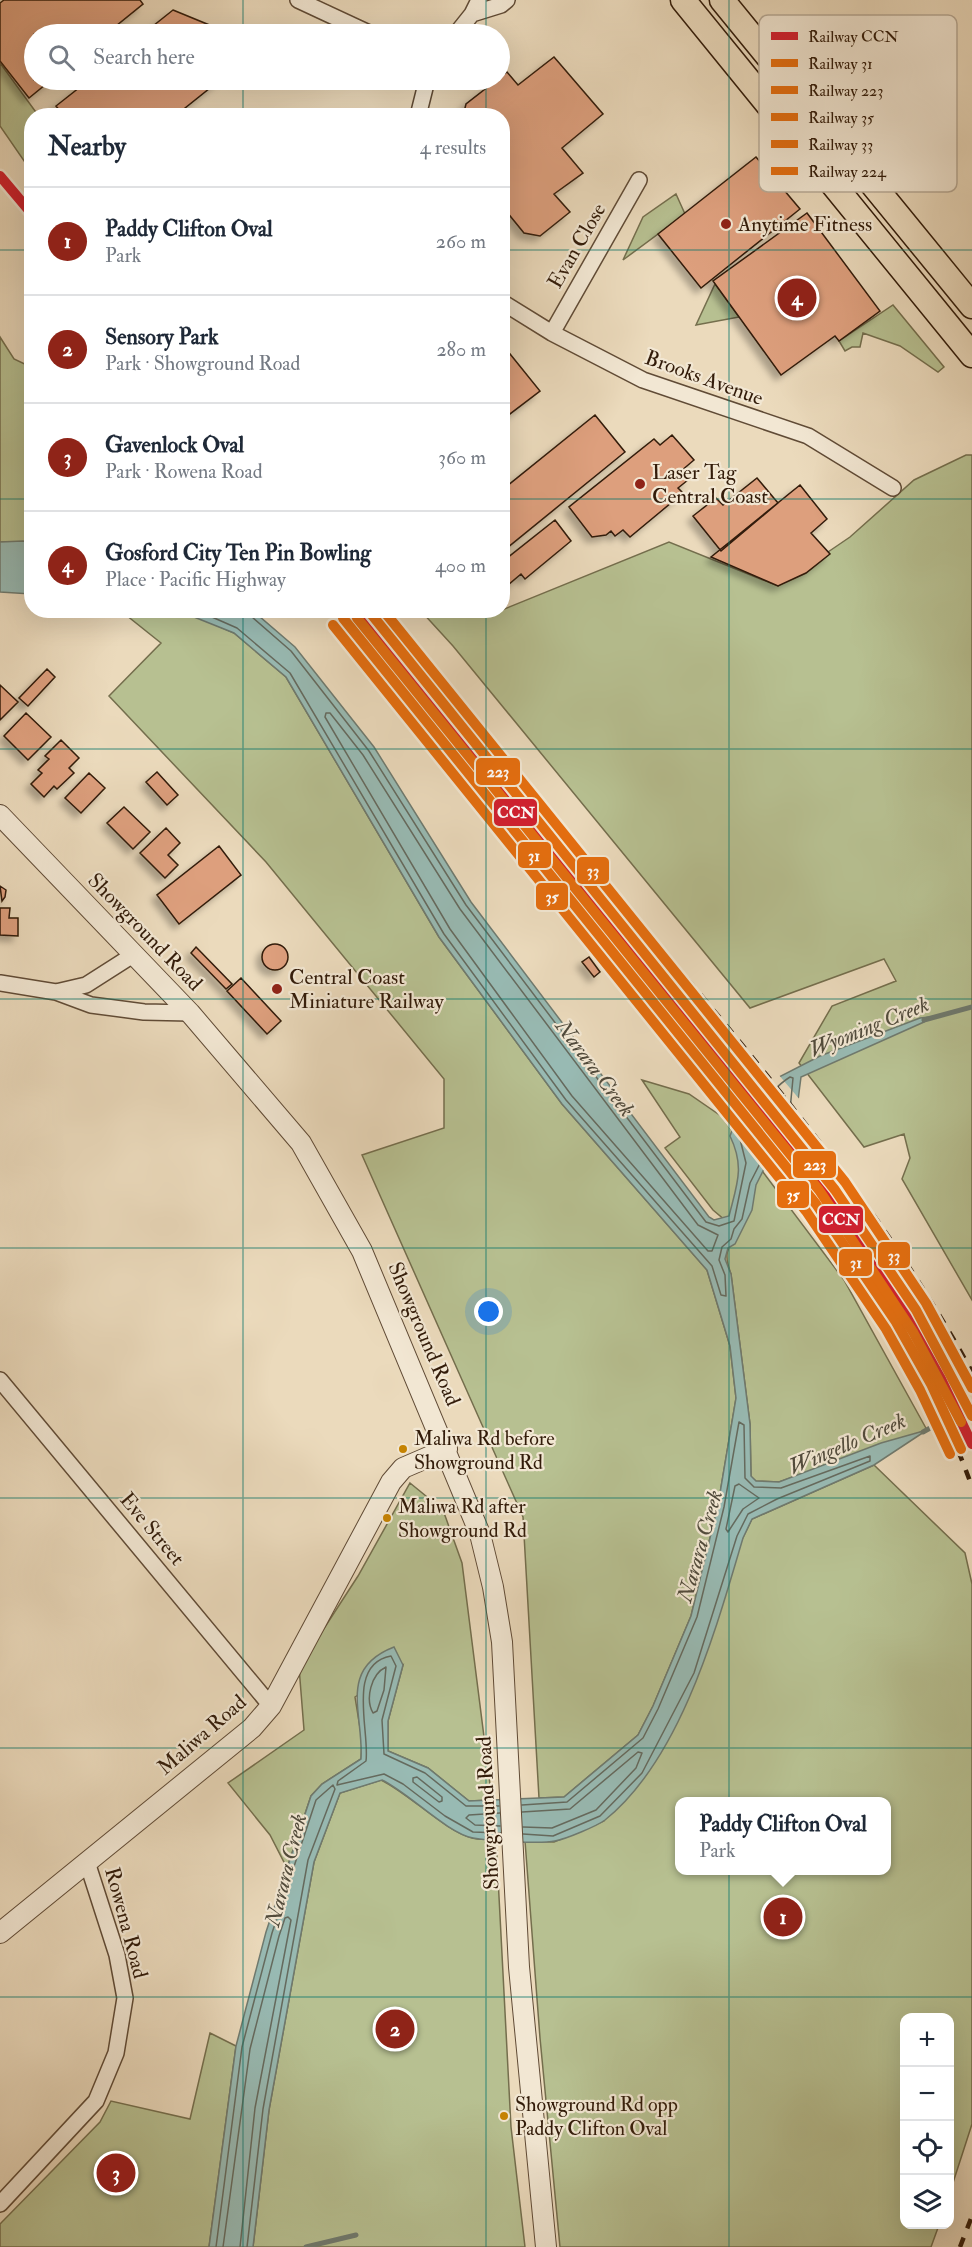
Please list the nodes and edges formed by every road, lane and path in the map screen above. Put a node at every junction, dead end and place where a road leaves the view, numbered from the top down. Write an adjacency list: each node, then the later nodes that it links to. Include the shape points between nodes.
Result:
1 (298, 0): 7 (street)
2 (479, 0): 6 (street)
3 (507, 0): 6 (street)
4 (683, 0): 11 (main road)
5 (722, 0): 9 (main road)
6 (472, 14): 8 (street)
7 (350, 24)
8 (464, 24)
9 (759, 45)
10 (424, 90): 12 (street)
11 (759, 93)
12 (420, 108)
13 (639, 180): 18 (street, Evan Close)
14 (839, 192): 19 (main road)
15 (879, 192): 16 (main road)
16 (972, 306)
17 (510, 307): 18 (street, Brooks Avenue)
18 (552, 333): 20 (street, Brooks Avenue, via 667,390 808,436)
19 (972, 355)
20 (893, 488)
21 (0, 815): 22 (street, Showground Road)
22 (133, 955): 24 (street, via 86,985); 25 (street, Showground Road)
23 (0, 983): 24 (street)
24 (56, 992): 25 (street, via 91,1005)
25 (190, 1013): 27 (street, Showground Road, via 301,1143 362,1251)
26 (0, 1380): 28 (street, Eve Street)
27 (447, 1449): 28 (street, Maliwa Road, via 403,1468 391,1482); 32 (street, Showground Road, via 480,1534 502,1642 519,1967)
28 (271, 1706): 29 (street, Maliwa Road, via 252,1728)
29 (87, 1862): 30 (street, Maliwa Road); 31 (street, Rowena Road, via 117,1956 125,1998 117,2053 96,2101)
30 (0, 1933)
31 (0, 2204)
32 (546, 2247)

